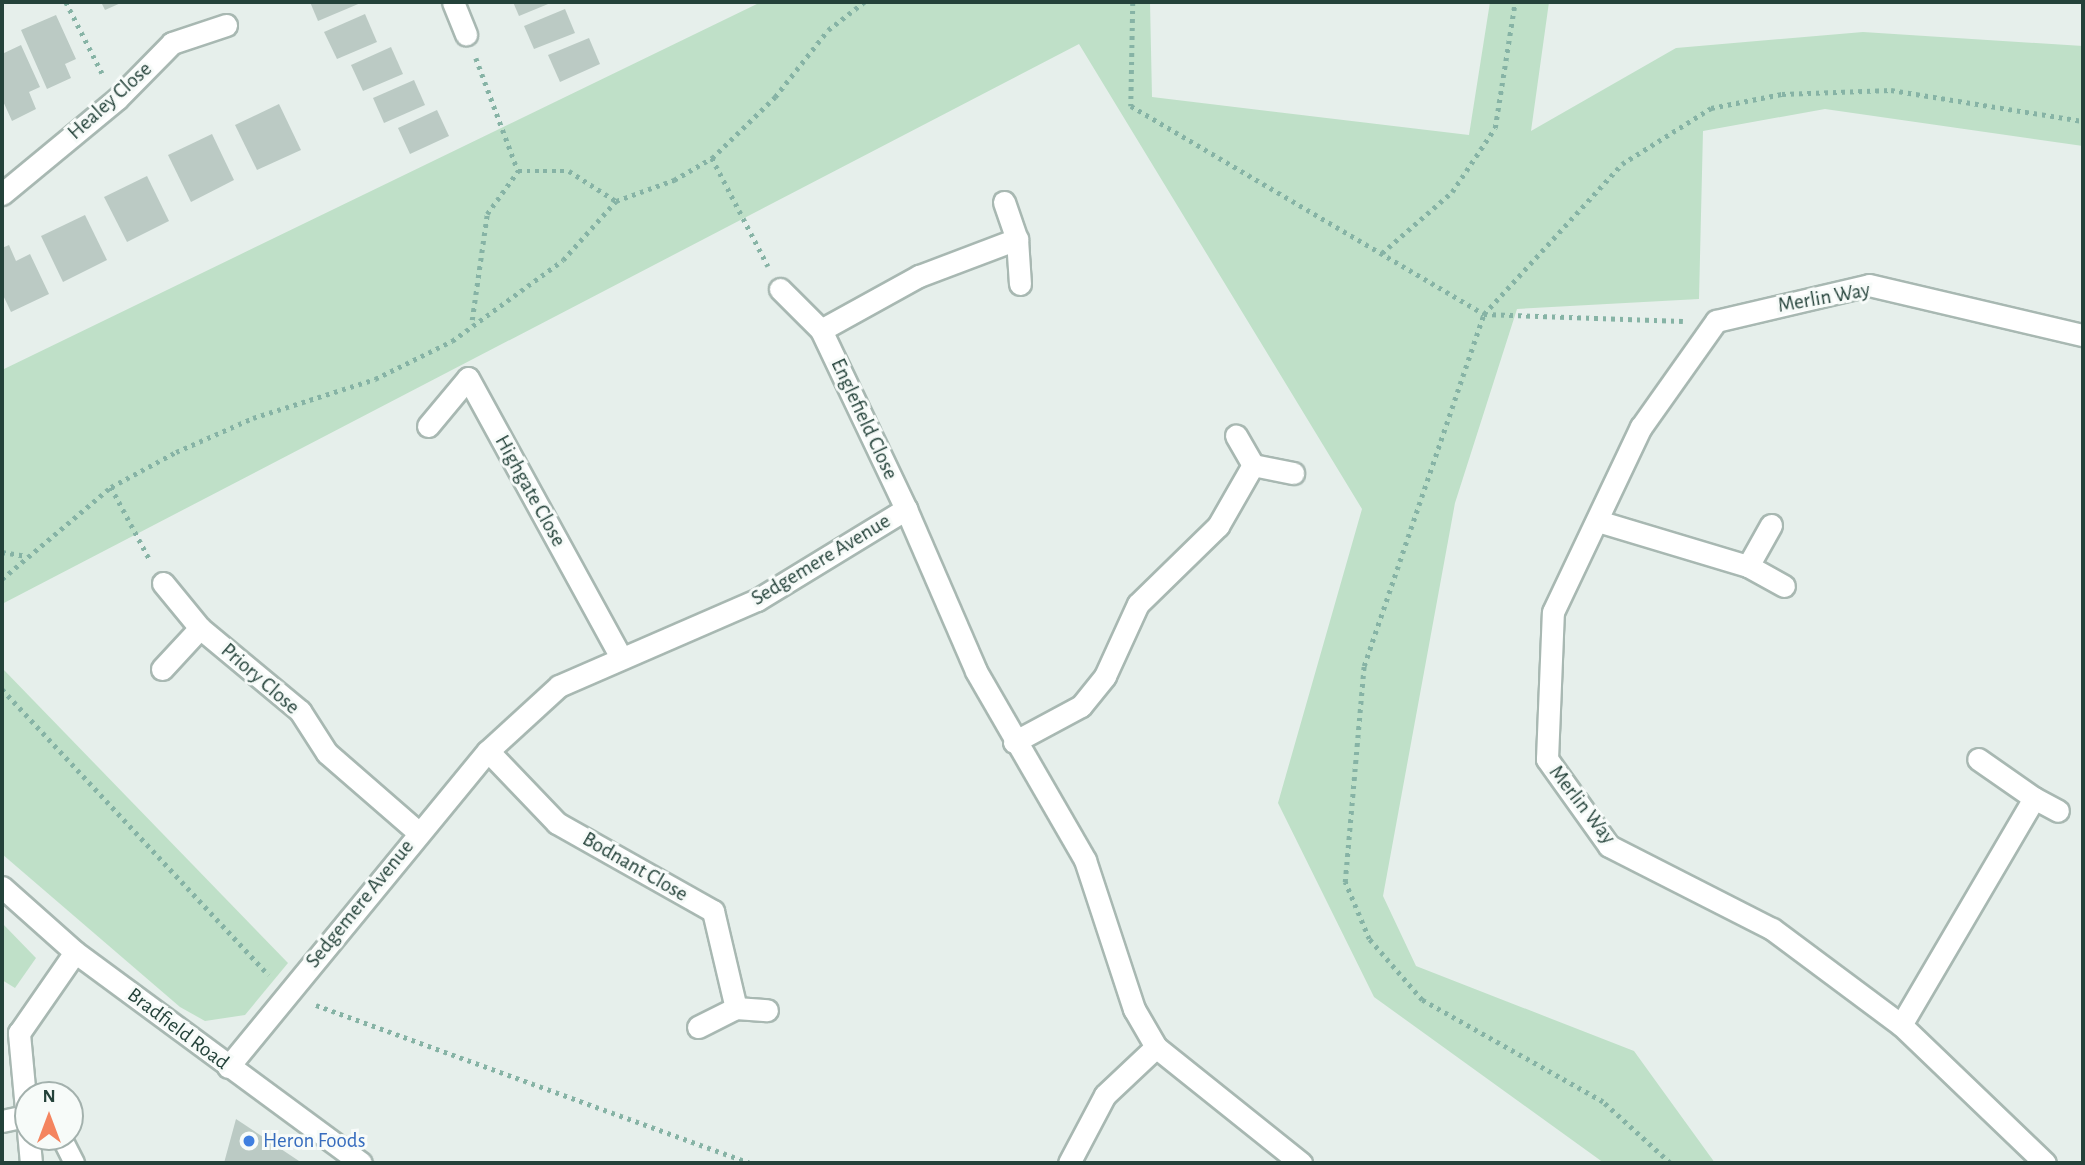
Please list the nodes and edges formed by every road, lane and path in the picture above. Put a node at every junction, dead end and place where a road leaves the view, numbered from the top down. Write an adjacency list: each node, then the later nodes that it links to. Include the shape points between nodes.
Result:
1 (66, 2): 8 (path)
2 (453, 2): 7 (street)
3 (864, 2): 10 (path, via 828,30 775,97)
4 (1133, 2): 16 (path, via 1131,106)
5 (1515, 2): 16 (path, via 1495,128 1452,192)
6 (226, 25): 8 (street, Healey Close, via 172,43)
7 (466, 34): 11 (path)
8 (117, 99): 12 (street, Healey Close)
9 (2083, 121): 19 (path, via 1891,90 1782,94 1711,108 1622,164)
10 (712, 158): 13 (path, via 674,180); 18 (path)
11 (518, 171): 13 (path, via 569,172); 20 (path, via 487,214)
12 (2, 194)
13 (616, 201): 20 (path, via 563,260)
14 (1004, 202): 15 (street)
15 (1017, 239): 17 (street); 22 (street, via 919,276)
16 (1382, 253): 19 (path)
17 (1020, 284)
18 (780, 289): 22 (street, Englefield Close)
19 (1484, 314): 21 (path); 62 (path, via 1364,666 1345,882 1370,939 1422,1000 1603,1101)
20 (472, 321): 28 (path, via 452,341 375,379 253,418)
21 (1716, 321): 23 (street, Merlin Way, via 1869,285); 30 (street, Merlin Way, via 1641,427)
22 (821, 330): 29 (street, Englefield Close)
23 (2083, 335)
24 (428, 426): 39 (street, Highgate Close, via 468,378)
25 (1236, 436): 26 (street)
26 (1253, 465): 27 (street); 42 (street, via 1218,526 1138,604 1105,676 1081,706)
27 (1293, 473)
28 (111, 487): 33 (path); 36 (path)
29 (906, 509): 39 (street, Sedgemere Avenue, via 757,600); 42 (street, Sedgemere Avenue)
30 (1601, 522): 34 (street); 53 (street, Merlin Way, via 1553,612 1547,759 1609,846 1772,929)
31 (1771, 524): 34 (street)
32 (2, 552): 33 (path)
33 (27, 556): 35 (path)
34 (1748, 566): 37 (street)
35 (2, 579)
36 (163, 583): 38 (street, Priory Close)
37 (1784, 586)
38 (200, 628): 40 (street); 47 (street, Priory Close, via 300,711 327,753)
39 (621, 658): 43 (street, Sedgemere Avenue, via 559,686)
40 (162, 669)
41 (2, 689): 50 (path)
42 (1014, 742): 55 (street, Sedgemere Avenue, via 1085,860 1134,1009)
43 (488, 751): 47 (street, Sedgemere Avenue); 51 (street, Bodnant Close, via 557,822 713,911)
44 (1978, 759): 45 (street)
45 (2034, 798): 46 (street); 53 (street)
46 (2058, 811)
47 (418, 832): 50 (street, Sedgemere Avenue)
48 (2, 887): 49 (street, Bradfield Road)
49 (75, 952): 56 (street, Bradfield Road); 57 (street, via 19,1033)
50 (286, 994): 56 (street, Sedgemere Avenue); 59 (path)
51 (736, 1008): 52 (street); 54 (street)
52 (767, 1010)
53 (1901, 1025): 63 (street, Merlin Way)
54 (698, 1027)
55 (1156, 1047): 60 (street, via 1105,1095); 61 (street, Sedgemere Avenue)
56 (228, 1067): 58 (street, Bradfield Road)
57 (23, 1081)
58 (361, 1163)
59 (749, 1163)
60 (1069, 1163)
61 (1301, 1163)
62 (1670, 1163)
63 (2045, 1163)

